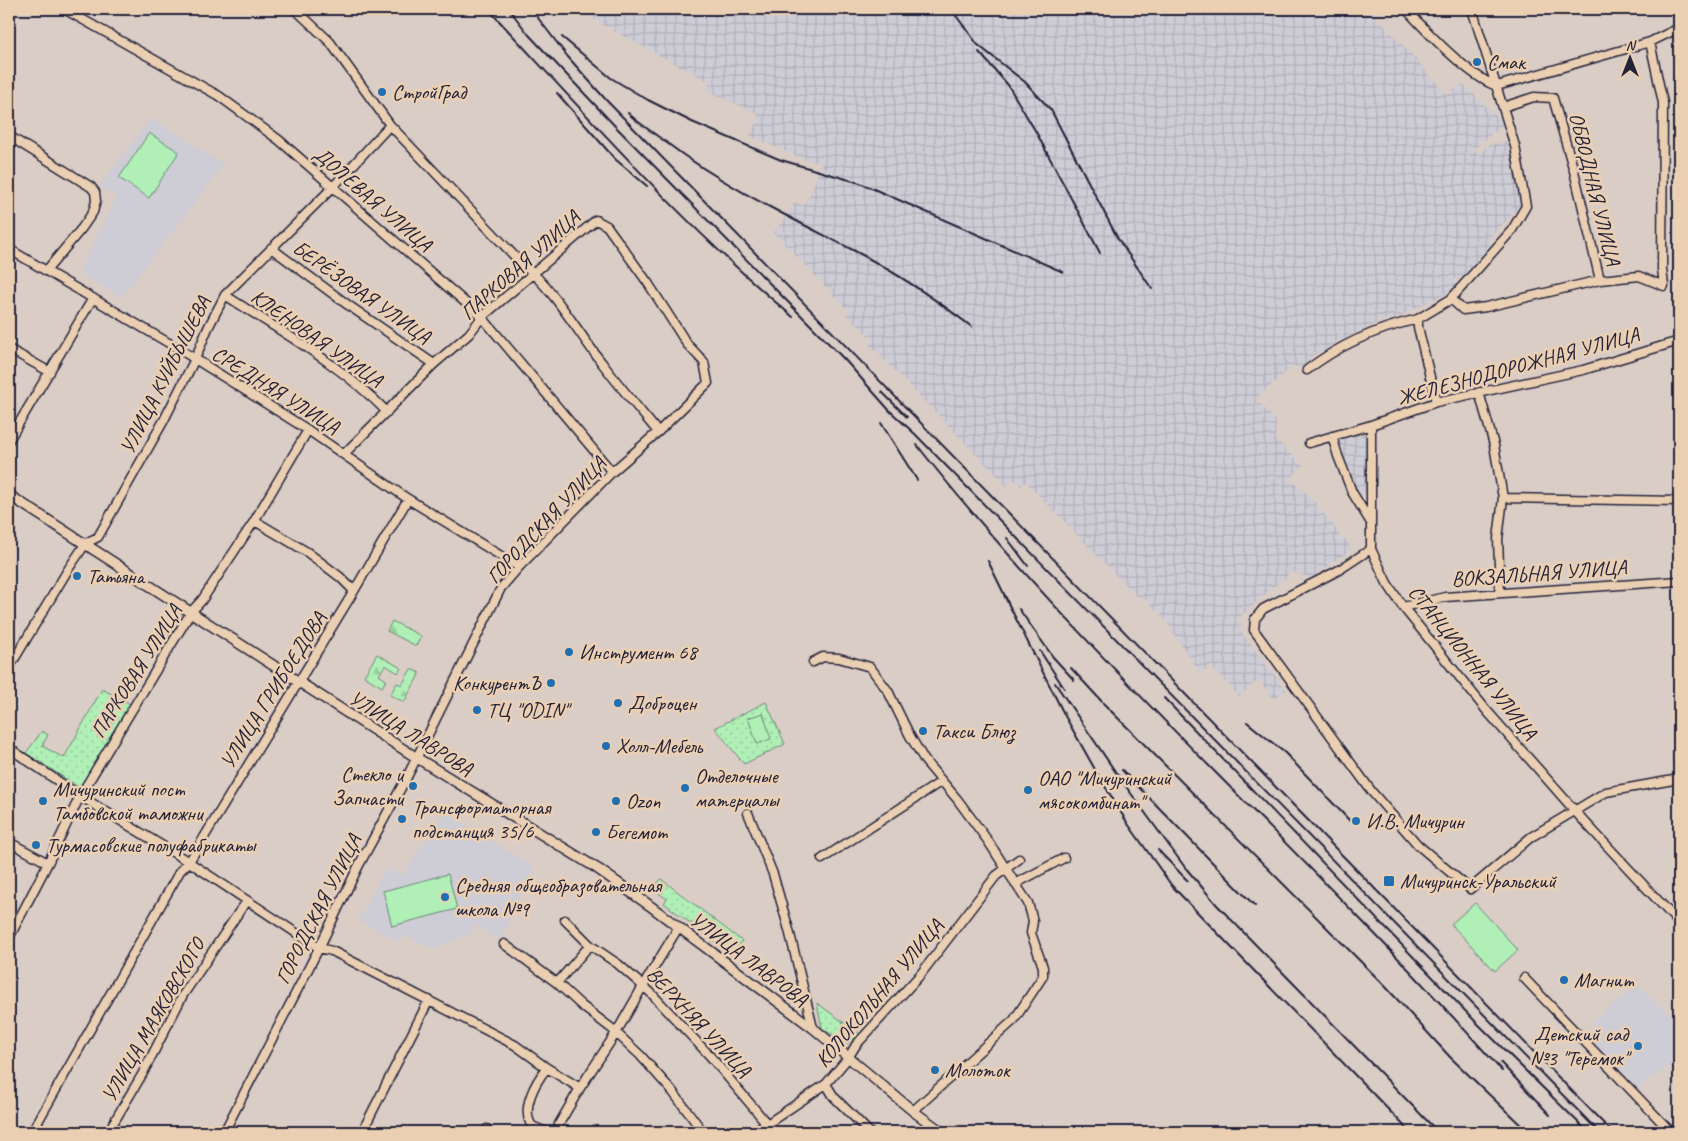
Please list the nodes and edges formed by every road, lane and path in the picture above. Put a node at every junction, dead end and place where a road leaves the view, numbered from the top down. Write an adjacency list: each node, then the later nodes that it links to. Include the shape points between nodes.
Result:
1 (64, 9): 11 (street, ДОЛЕВАЯ УЛИЦА, via 219,96 279,140)
2 (295, 9): 9 (street, via 330,42)
3 (1406, 9): 7 (street, via 1465,66 1485,82)
4 (1472, 9): 7 (street)
5 (1679, 28): 6 (street)
6 (1650, 42): 7 (street); 16 (street, via 1663,103 1664,286 1639,276)
7 (1497, 86): 8 (street)
8 (1503, 107): 16 (street, ОБВОДНАЯ УЛИЦА, via 1534,97 1553,98); 19 (street, via 1515,146 1526,206 1512,230)
9 (390, 125): 11 (street, УЛИЦА КУЙБЫШЕВА); 15 (street)
10 (9, 136): 14 (street, via 91,187 94,192 93,212)
11 (332, 188): 12 (street, УЛИЦА КУЙБЫШЕВА); 20 (street, ДОЛЕВАЯ УЛИЦА)
12 (271, 248): 17 (street, УЛИЦА КУЙБЫШЕВА); 25 (street, БЕРЁЗОВАЯ УЛИЦА)
13 (9, 249): 14 (street, СРЕДНЯЯ УЛИЦА)
14 (46, 271): 18 (street, СРЕДНЯЯ УЛИЦА)
15 (534, 274): 20 (street, ПАРКОВАЯ УЛИЦА); 28 (street, ПАРКОВАЯ УЛИЦА, via 596,220 607,226 687,344 704,362); 34 (street)
16 (1600, 280): 19 (street, via 1486,307 1463,310)
17 (226, 295): 24 (street, УЛИЦА КУЙБЫШЕВА); 31 (street, КЛЕНОВАЯ УЛИЦА, via 312,352 367,392)
18 (94, 298): 24 (street, СРЕДНЯЯ УЛИЦА); 27 (street)
19 (1451, 300): 21 (street)
20 (482, 317): 25 (street, ПАРКОВАЯ УЛИЦА, via 469,334); 39 (street, ДОЛЕВАЯ УЛИЦА)
21 (1418, 319): 26 (street, via 1392,324 1369,334); 30 (street)
22 (1679, 342): 29 (street, ЖЕЛЕЗНОДОРОЖНАЯ УЛИЦА, via 1583,370)
23 (9, 349): 27 (street)
24 (194, 359): 33 (street, СРЕДНЯЯ УЛИЦА); 46 (street, УЛИЦА КУЙБЫШЕВА, via 163,422 98,537)
25 (434, 364): 31 (street, ПАРКОВАЯ УЛИЦА)
26 (1307, 370)
27 (50, 372): 36 (street)
28 (708, 383): 34 (street, ГОРОДСКАЯ УЛИЦА)
29 (1480, 392): 30 (street, ЖЕЛЕЗНОДОРОЖНАЯ УЛИЦА); 41 (street)
30 (1436, 402): 32 (street, ЖЕЛЕЗНОДОРОЖНАЯ УЛИЦА)
31 (387, 412): 38 (street, ПАРКОВАЯ УЛИЦА)
32 (1371, 424): 35 (street, ЖЕЛЕЗНОДОРОЖНАЯ УЛИЦА); 45 (street, СТАНЦИОННАЯ УЛИЦА)
33 (308, 430): 38 (street, СРЕДНЯЯ УЛИЦА); 44 (street, ПАРКОВАЯ УЛИЦА)
34 (658, 432): 39 (street, ГОРОДСКАЯ УЛИЦА)
35 (1332, 436): 37 (street, ЖЕЛЕЗНОДОРОЖНАЯ УЛИЦА); 45 (street, via 1352,492)
36 (9, 440)
37 (1309, 443)
38 (344, 454): 42 (street, СРЕДНЯЯ УЛИЦА)
39 (612, 472): 48 (street, ГОРОДСКАЯ УЛИЦА)
40 (9, 495): 46 (main road, УЛИЦА ЛАВРОВА)
41 (1503, 498): 43 (street); 51 (street, via 1498,539)
42 (408, 500): 48 (street, СРЕДНЯЯ УЛИЦА); 50 (street, УЛИЦА ГРИБОЕДОВА)
43 (1679, 501)
44 (255, 520): 50 (street, via 307,552); 53 (street, ПАРКОВАЯ УЛИЦА)
45 (1371, 523): 47 (street, СТАНЦИОННАЯ УЛИЦА)
46 (86, 544): 53 (main road, УЛИЦА ЛАВРОВА); 55 (street, УЛИЦА КУЙБЫШЕВА)
47 (1371, 549): 52 (street, СТАНЦИОННАЯ УЛИЦА); 64 (street, via 1339,570 1263,609 1255,619 1254,630 1372,792 1418,845 1470,889 1531,837)
48 (519, 567): 59 (street, ГОРОДСКАЯ УЛИЦА, via 502,588)
49 (1679, 581): 51 (street, ВОКЗАЛЬНАЯ УЛИЦА)
50 (354, 592): 56 (street, УЛИЦА ГРИБОЕДОВА)
51 (1500, 592): 52 (street, ВОКЗАЛЬНАЯ УЛИЦА, via 1445,596)
52 (1403, 607): 64 (street, СТАНЦИОННАЯ УЛИЦА, via 1487,711)
53 (192, 612): 56 (main road, УЛИЦА ЛАВРОВА); 63 (street, ПАРКОВАЯ УЛИЦА)
54 (813, 662): 62 (street, via 823,657 839,658 870,666 888,691 925,762)
55 (9, 668)
56 (298, 682): 59 (main road, УЛИЦА ЛАВРОВА); 70 (street, УЛИЦА ГРИБОЕДОВА)
57 (1679, 686): 60 (street)
58 (9, 748): 63 (street)
59 (416, 758): 77 (main road, УЛИЦА ЛАВРОВА, via 580,857); 81 (street, ГОРОДСКАЯ УЛИЦА, via 359,864)
60 (1679, 768)
61 (1679, 779): 64 (street, via 1606,792)
62 (942, 781): 68 (street); 72 (street, via 958,799)
63 (80, 796): 70 (street); 71 (street, ПАРКОВАЯ УЛИЦА)
64 (1574, 810): 76 (street, СТАНЦИОННАЯ УЛИЦА)
65 (748, 813): 86 (street, УЛИЦА ЛАВРОВА, via 773,874)
66 (9, 842): 71 (street)
67 (1064, 858): 73 (street)
68 (822, 859)
69 (1019, 859): 72 (street, КОЛОКОЛЬНАЯ УЛИЦА)
70 (189, 862): 74 (street); 94 (street, УЛИЦА ГРИБОЕДОВА, via 180,871)
71 (48, 863): 78 (street, ПАРКОВАЯ УЛИЦА)
72 (1004, 869): 73 (street); 88 (street, КОЛОКОЛЬНАЯ УЛИЦА, via 920,975)
73 (1015, 884): 92 (street, via 1028,903 1033,921 1031,933 1043,976 1014,1020)
74 (247, 902): 81 (street); 95 (street, УЛИЦА МАЯКОВСКОГО, via 183,995)
75 (565, 920): 80 (street, ВЕРХНЯЯ УЛИЦА)
76 (1679, 922)
77 (678, 928): 84 (street); 86 (main road, УЛИЦА ЛАВРОВА)
78 (9, 938)
79 (504, 944): 83 (street)
80 (590, 945): 83 (street); 84 (street, ВЕРХНЯЯ УЛИЦА)
81 (319, 948): 85 (street, via 332,951); 96 (street, ГОРОДСКАЯ УЛИЦА)
82 (1524, 978): 105 (street)
83 (557, 984): 87 (street)
84 (643, 986): 87 (street); 93 (street, ВЕРХНЯЯ УЛИЦА, via 710,1056)
85 (429, 1000): 89 (street, via 515,1045); 97 (street)
86 (813, 1028): 88 (main road, УЛИЦА ЛАВРОВА)
87 (616, 1033): 91 (street); 100 (street, via 673,1092)
88 (848, 1058): 90 (street, КОЛОКОЛЬНАЯ УЛИЦА); 92 (main road, УЛИЦА ЛАВРОВА)
89 (547, 1068): 91 (street); 98 (street, via 532,1091 528,1115 532,1126)
90 (826, 1084): 93 (street, КОЛОКОЛЬНАЯ УЛИЦА); 103 (street, via 834,1098)
91 (580, 1088): 99 (street, via 559,1124)
92 (914, 1112): 104 (main road, УЛИЦА ЛАВРОВА)
93 (767, 1124): 101 (street, КОЛОКОЛЬНАЯ УЛИЦА); 102 (street, ВЕРХНЯЯ УЛИЦА)
94 (32, 1132)
95 (108, 1132)
96 (224, 1132)
97 (362, 1132)
98 (546, 1132)
99 (558, 1132)
100 (704, 1132)
101 (750, 1132)
102 (774, 1132)
103 (869, 1132)
104 (942, 1132)
105 (1671, 1132)

